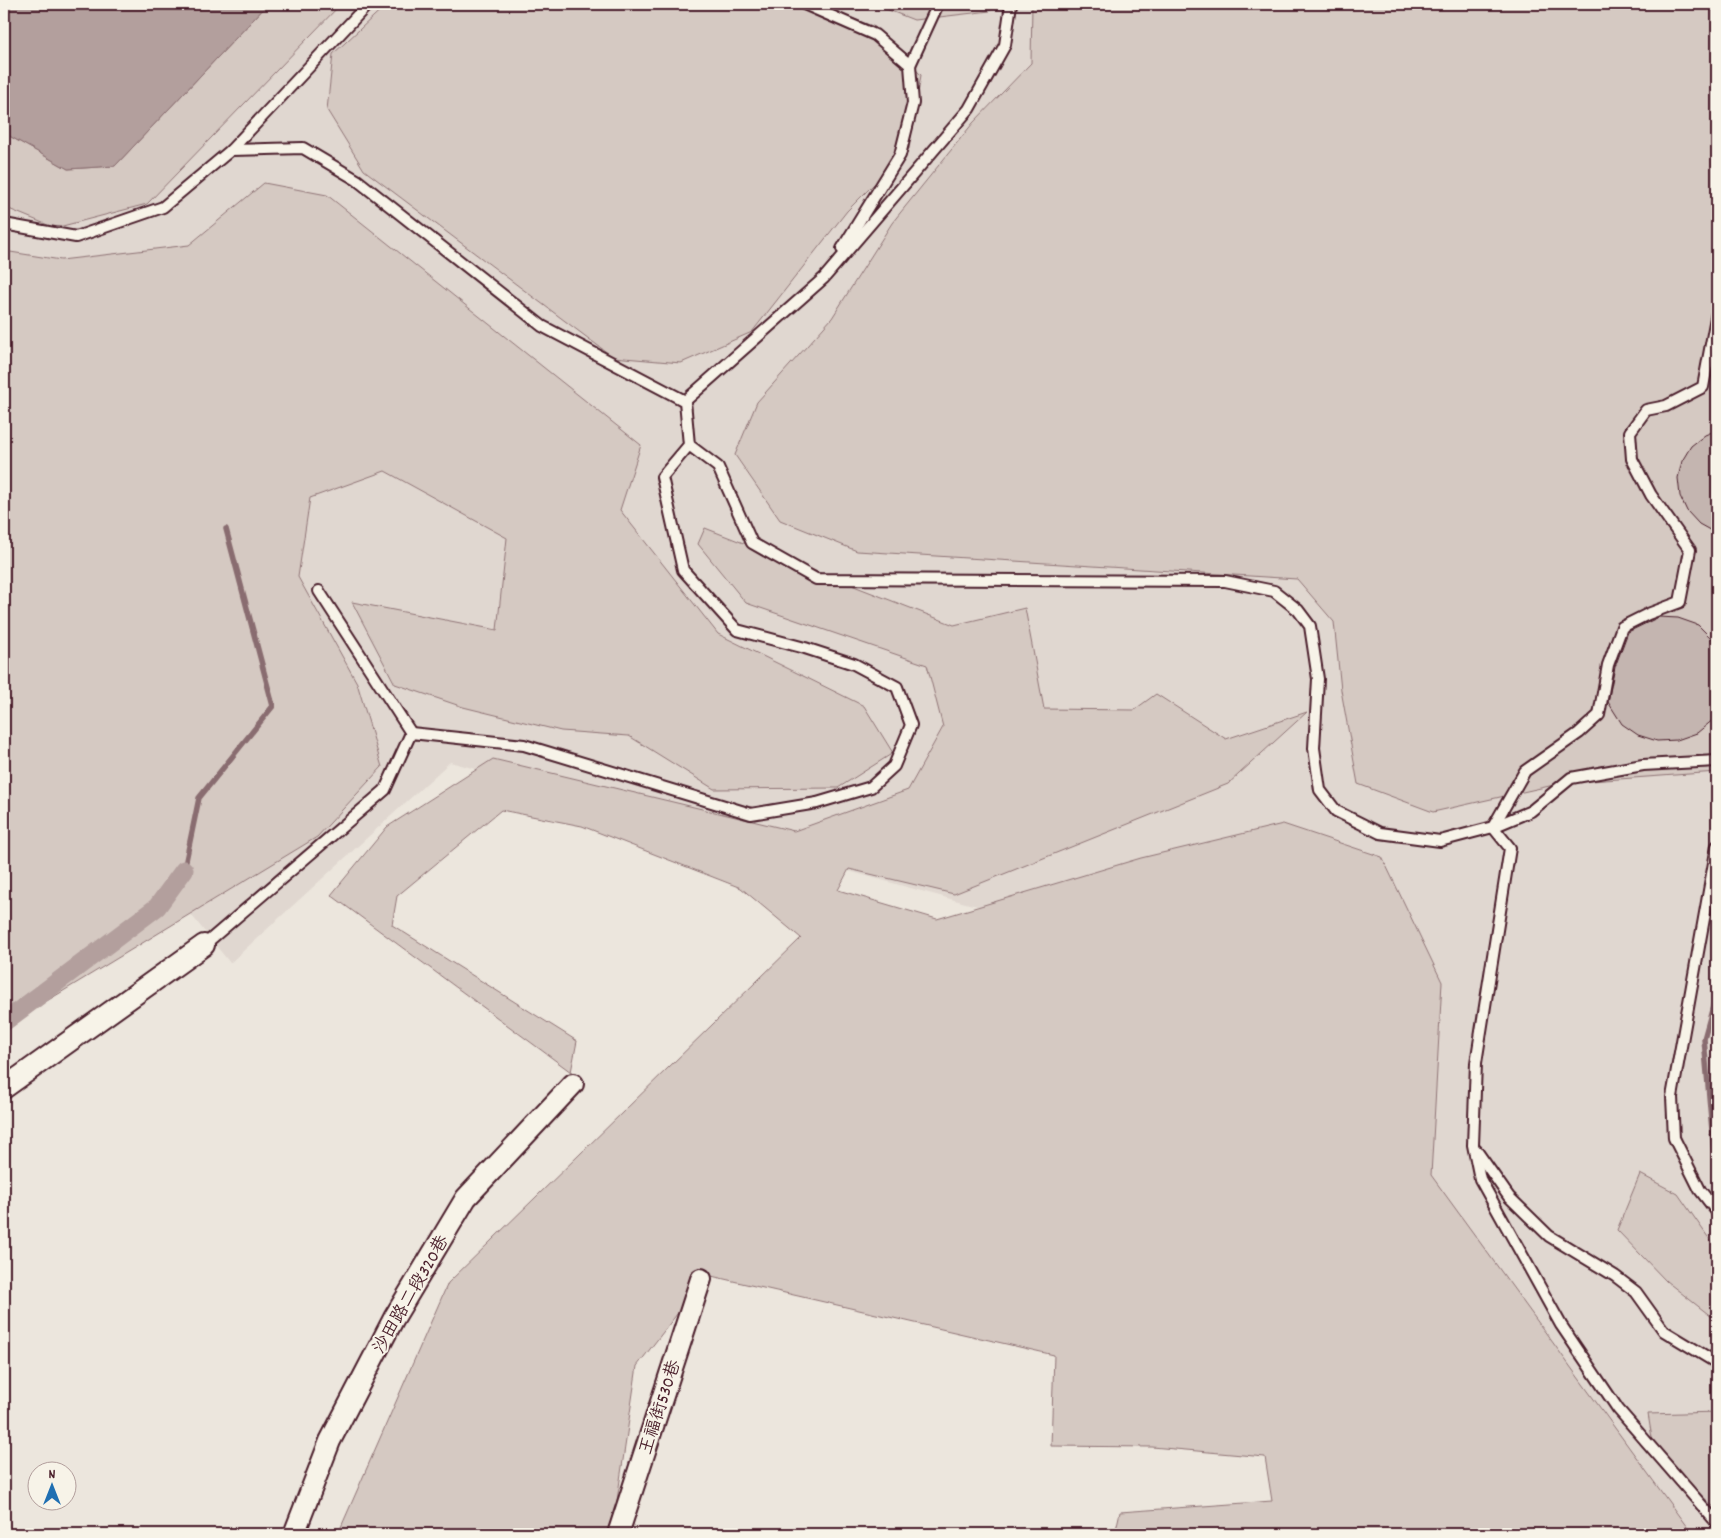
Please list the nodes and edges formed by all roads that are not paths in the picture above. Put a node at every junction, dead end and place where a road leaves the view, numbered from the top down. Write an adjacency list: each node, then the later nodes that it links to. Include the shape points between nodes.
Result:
1 (368, 4): 6 (lane)
2 (804, 4): 5 (lane, via 875,35)
3 (938, 4): 5 (lane)
4 (1011, 4): 8 (lane, via 1005,45 969,109)
5 (910, 65): 8 (lane, via 913,103 900,155)
6 (231, 150): 7 (lane, via 163,207 76,237); 10 (lane, via 303,148 357,180 542,326)
7 (4, 224)
8 (824, 278): 10 (lane)
9 (1717, 312): 15 (lane, via 1703,388 1666,406 1646,410 1630,432 1632,459 1651,495 1690,550 1680,602 1622,627 1608,665 1599,715 1525,771)
10 (685, 401): 11 (lane)
11 (689, 445): 13 (lane, via 662,477 683,570 737,630 854,664 897,687 911,725 894,766 871,786 817,803 750,814 524,745); 15 (lane, via 718,467 752,542 816,579 1225,581 1274,591 1298,610 1310,626 1318,679 1314,748 1320,790 1336,811 1380,833 1440,841)
12 (319, 591): 13 (lane)
13 (411, 733): 17 (lane, via 385,790)
14 (1717, 762): 15 (lane, via 1643,765 1571,778 1531,810)
15 (1493, 827): 20 (lane, via 1510,848 1476,1063)
16 (1717, 846): 21 (lane, via 1672,1097 1674,1138 1700,1190)
17 (204, 945): 19 (street)
18 (573, 1084): 25 (street, 沙田路二段320巷, via 466,1198 394,1318 330,1441)
19 (4, 1088)
20 (1473, 1145): 23 (lane, via 1509,1197 1549,1236 1615,1276 1636,1292 1664,1331); 24 (lane, via 1480,1179 1561,1324 1618,1409)
21 (1717, 1212)
22 (701, 1279): 26 (street, 王福街530巷)
23 (1717, 1363)
24 (1717, 1523)
25 (294, 1534)
26 (618, 1534)

